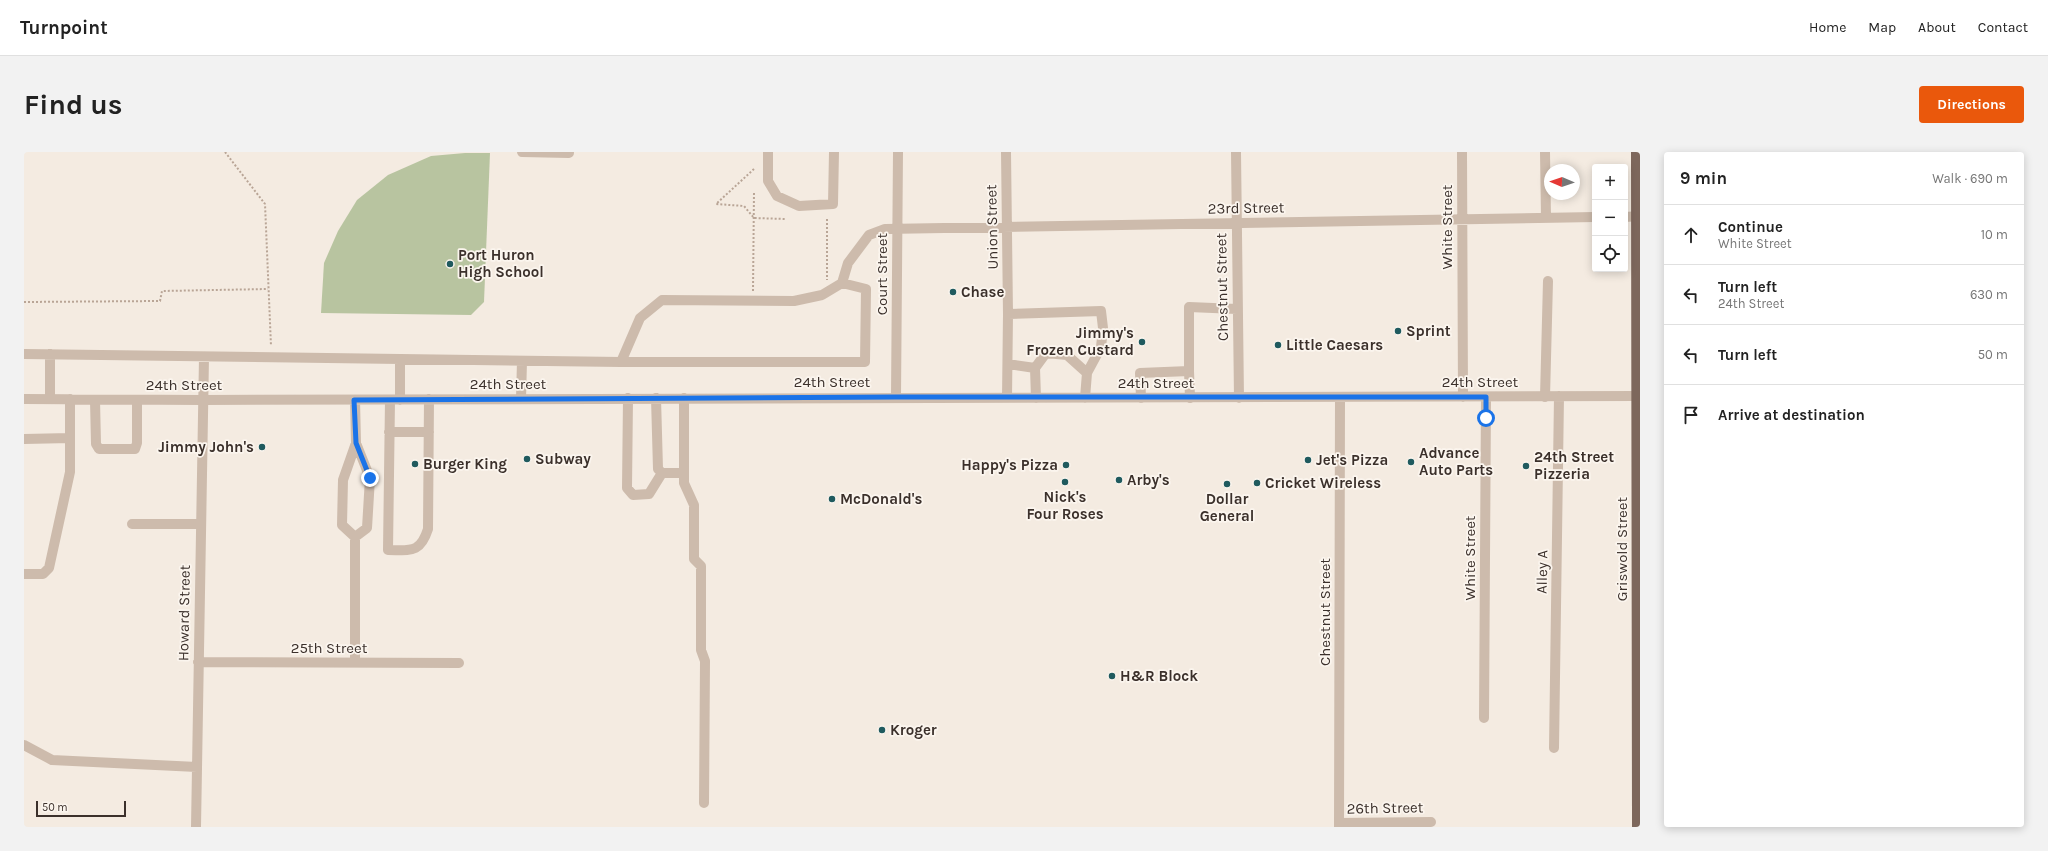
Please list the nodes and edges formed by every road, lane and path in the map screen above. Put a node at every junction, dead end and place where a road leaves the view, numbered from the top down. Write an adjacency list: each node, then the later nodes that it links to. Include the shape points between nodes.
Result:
1 (225, 152): 28 (path, via 265,204)
2 (522, 152): 11 (street)
3 (768, 152): 4 (street, via 768,181 778,196 799,206 833,204)
4 (834, 152)
5 (898, 152): 24 (street, Court Street)
6 (1006, 152): 23 (street, Union Street)
7 (1236, 152): 22 (street, Chestnut Street)
8 (1462, 152): 21 (street, White Street)
9 (1546, 152): 18 (street)
10 (1636, 152): 14 (main road, Griswold Street)
11 (569, 154)
12 (754, 169): 17 (path, via 716,204 744,206)
13 (754, 192): 17 (path)
14 (1638, 216): 16 (street); 45 (main road, Griswold Street)
15 (1592, 217): 18 (street, 23rd Street)
16 (1628, 217)
17 (754, 218): 19 (path); 29 (path)
18 (1546, 218): 21 (street, 23rd Street)
19 (785, 219)
20 (827, 219): 26 (path)
21 (1462, 219): 22 (street, 23rd Street); 47 (street, White Street)
22 (1236, 223): 23 (street, 23rd Street); 31 (street, Chestnut Street)
23 (1006, 226): 24 (street, 23rd Street); 32 (street, Union Street)
24 (897, 228): 27 (street, 23rd Street, via 869,235 848,263); 46 (street, Court Street)
25 (1548, 281): 49 (street)
26 (827, 283)
27 (842, 283): 39 (street, via 822,295 794,301 662,300 640,318); 39 (street, via 866,289 865,362)
28 (268, 288): 30 (path, via 162,291 160,301); 36 (path)
29 (753, 292)
30 (24, 302)
31 (1237, 309): 42 (street, via 1189,307); 58 (street, Chestnut Street)
32 (1008, 314): 40 (street, Union Street); 43 (street, via 1100,312 1103,328 1101,347)
33 (24, 354): 34 (street)
34 (50, 354): 35 (street); 61 (street)
35 (204, 357): 36 (street); 67 (street, Howard Street)
36 (272, 358): 37 (street)
37 (400, 359): 38 (street); 69 (street)
38 (522, 361): 39 (street); 63 (street)
39 (621, 362)
40 (1008, 364): 41 (street); 53 (street, Union Street)
41 (1035, 368): 43 (street, via 1046,353 1067,355); 54 (street)
42 (1189, 371): 56 (street, via 1140,373); 57 (street)
43 (1087, 373): 55 (street)
44 (1559, 396): 45 (street, 24th Street); 49 (street, 24th Street); 87 (street, Alley A)
45 (1639, 396): 81 (main road, Griswold Street)
46 (896, 397): 52 (street, 24th Street); 53 (street, 24th Street)
47 (1463, 397): 48 (street, 24th Street); 59 (street, 24th Street)
48 (1486, 397): 49 (street, 24th Street); 85 (street, White Street)
49 (1545, 397)
50 (628, 398): 51 (street, 24th Street); 63 (street, 24th Street); 75 (street, via 627,488 633,495 649,494)
51 (656, 398): 52 (street, 24th Street); 75 (street, via 658,469)
52 (684, 398): 76 (street)
53 (1007, 398): 54 (street, 24th Street)
54 (1036, 398): 55 (street, 24th Street)
55 (1085, 398): 56 (street, 24th Street)
56 (1141, 398): 57 (street, 24th Street)
57 (1190, 398): 58 (street, 24th Street)
58 (1239, 398): 59 (street, 24th Street)
59 (1340, 398): 92 (street, Chestnut Street)
60 (24, 399): 61 (street, 24th Street)
61 (50, 399): 64 (street, 24th Street)
62 (429, 399): 63 (street, 24th Street); 69 (street, 24th Street); 71 (street)
63 (521, 399)
64 (70, 400): 65 (street, 24th Street); 72 (street)
65 (95, 400): 66 (street, 24th Street); 66 (street, via 96,444 99,449 135,449)
66 (137, 400): 67 (street, 24th Street)
67 (203, 400): 68 (street, 24th Street); 78 (street, Howard Street)
68 (354, 400): 69 (street, 24th Street); 74 (street)
69 (395, 400): 70 (street)
70 (389, 432): 71 (street); 71 (street, via 388,550 417,548 423,543 428,530)
71 (429, 432)
72 (70, 438): 73 (street); 80 (street, via 70,472 49,568 43,574)
73 (24, 439)
74 (356, 443): 79 (street, via 343,480 342,525); 79 (street, via 370,478 367,528)
75 (662, 473): 76 (street)
76 (684, 473): 90 (street, via 684,483 694,505 694,559 701,566 700,650 705,661)
77 (132, 524): 78 (street)
78 (201, 524): 82 (street, Howard Street)
79 (355, 537): 83 (street)
80 (24, 574)
81 (1638, 580): 88 (main road, Griswold Street)
82 (198, 662): 83 (street, 25th Street); 89 (street, Howard Street)
83 (355, 663): 84 (street, 25th Street)
84 (459, 663)
85 (1484, 718)
86 (24, 745): 89 (street, via 52,760)
87 (1554, 748)
88 (1638, 761): 94 (main road, Griswold Street)
89 (197, 767): 93 (street, Howard Street)
90 (704, 803)
91 (1431, 822): 92 (street, 26th Street)
92 (1339, 825)
93 (196, 827)
94 (1636, 827)

